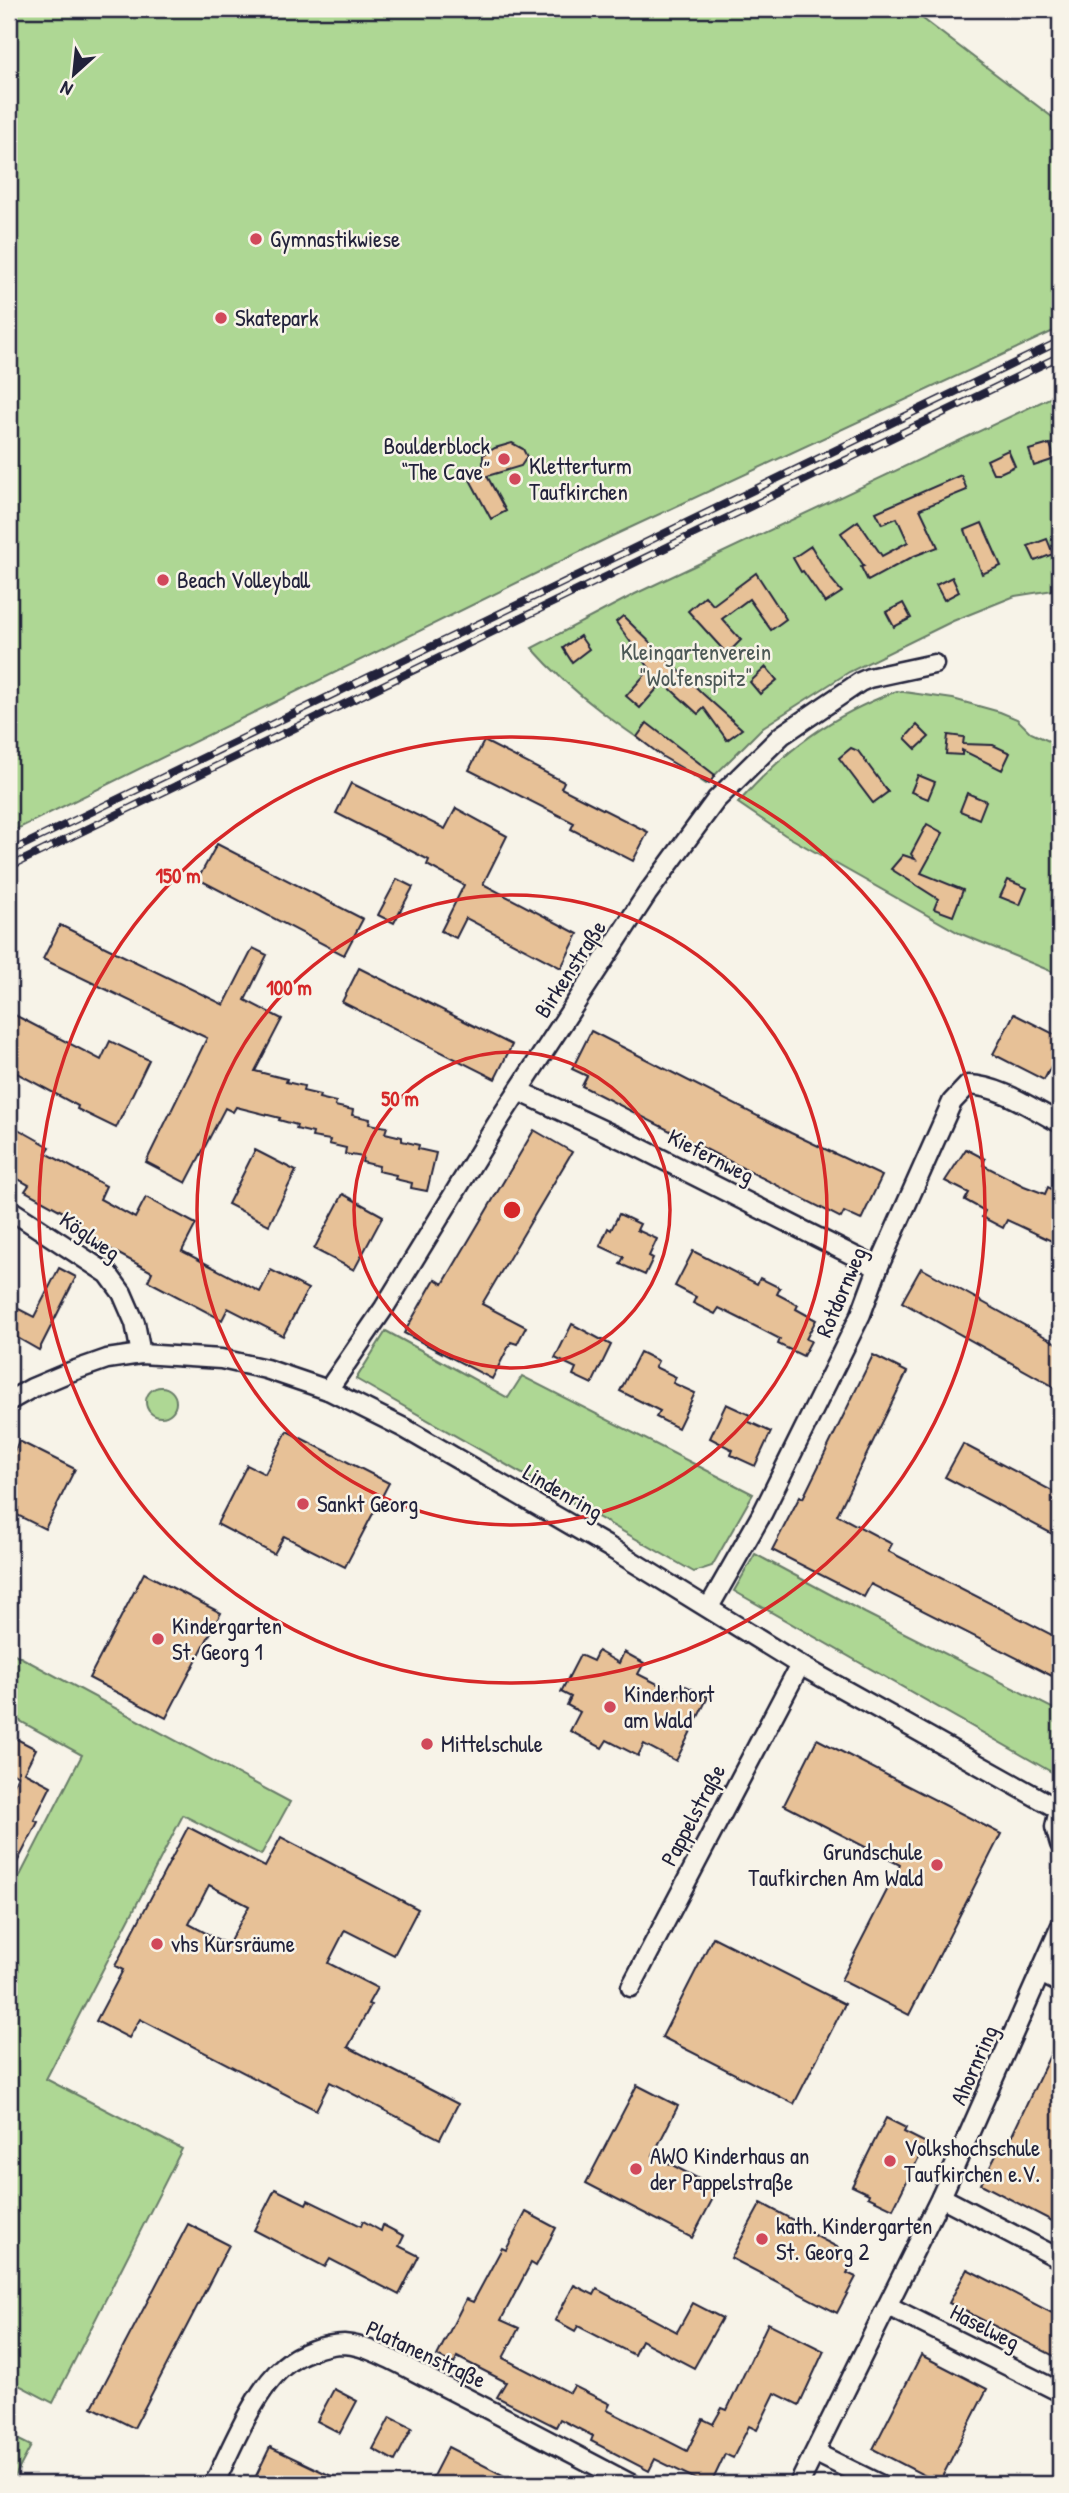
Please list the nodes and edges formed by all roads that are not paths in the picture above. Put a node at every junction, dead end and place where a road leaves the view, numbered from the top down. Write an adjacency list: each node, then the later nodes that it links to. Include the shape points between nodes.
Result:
1 (934, 664): 2 (street, Birkenstraße, via 860,682 782,735 716,800 647,894)
2 (519, 1091): 5 (street, Kiefernweg); 7 (street, Birkenstraße)
3 (1060, 1123): 5 (street, Rotdornweg, via 1007,1095 968,1085 952,1102)
4 (9, 1209): 6 (street, Köglweg, via 108,1274 135,1323)
5 (878, 1268): 9 (street, Rotdornweg, via 820,1398)
6 (141, 1354): 7 (street, Lindenring, via 220,1359); 8 (street, Lindenring, via 107,1359 70,1372)
7 (328, 1390): 9 (street, Lindenring, via 404,1428)
8 (9, 1401)
9 (709, 1607): 10 (street, Lindenring)
10 (800, 1665): 11 (street, Lindenring); 16 (street, Pappelstraße)
11 (1059, 1808): 12 (street, via 1055,1827)
12 (1060, 1844)
13 (1060, 1928): 14 (street, Ahornring)
14 (1041, 1973): 15 (street); 17 (street, Ahornring)
15 (1060, 1983)
16 (631, 1987)
17 (942, 2197): 18 (street); 19 (street, Ahornring)
18 (1060, 2259)
19 (888, 2306): 20 (street, Haselweg); 21 (street, Ahornring)
20 (1060, 2392)
21 (816, 2453): 24 (street, Ahornring); 25 (street)
22 (214, 2484): 23 (street, Platanenstraße, via 258,2399 284,2366 301,2355 346,2344 421,2375)
23 (631, 2484)
24 (799, 2484)
25 (879, 2484)

